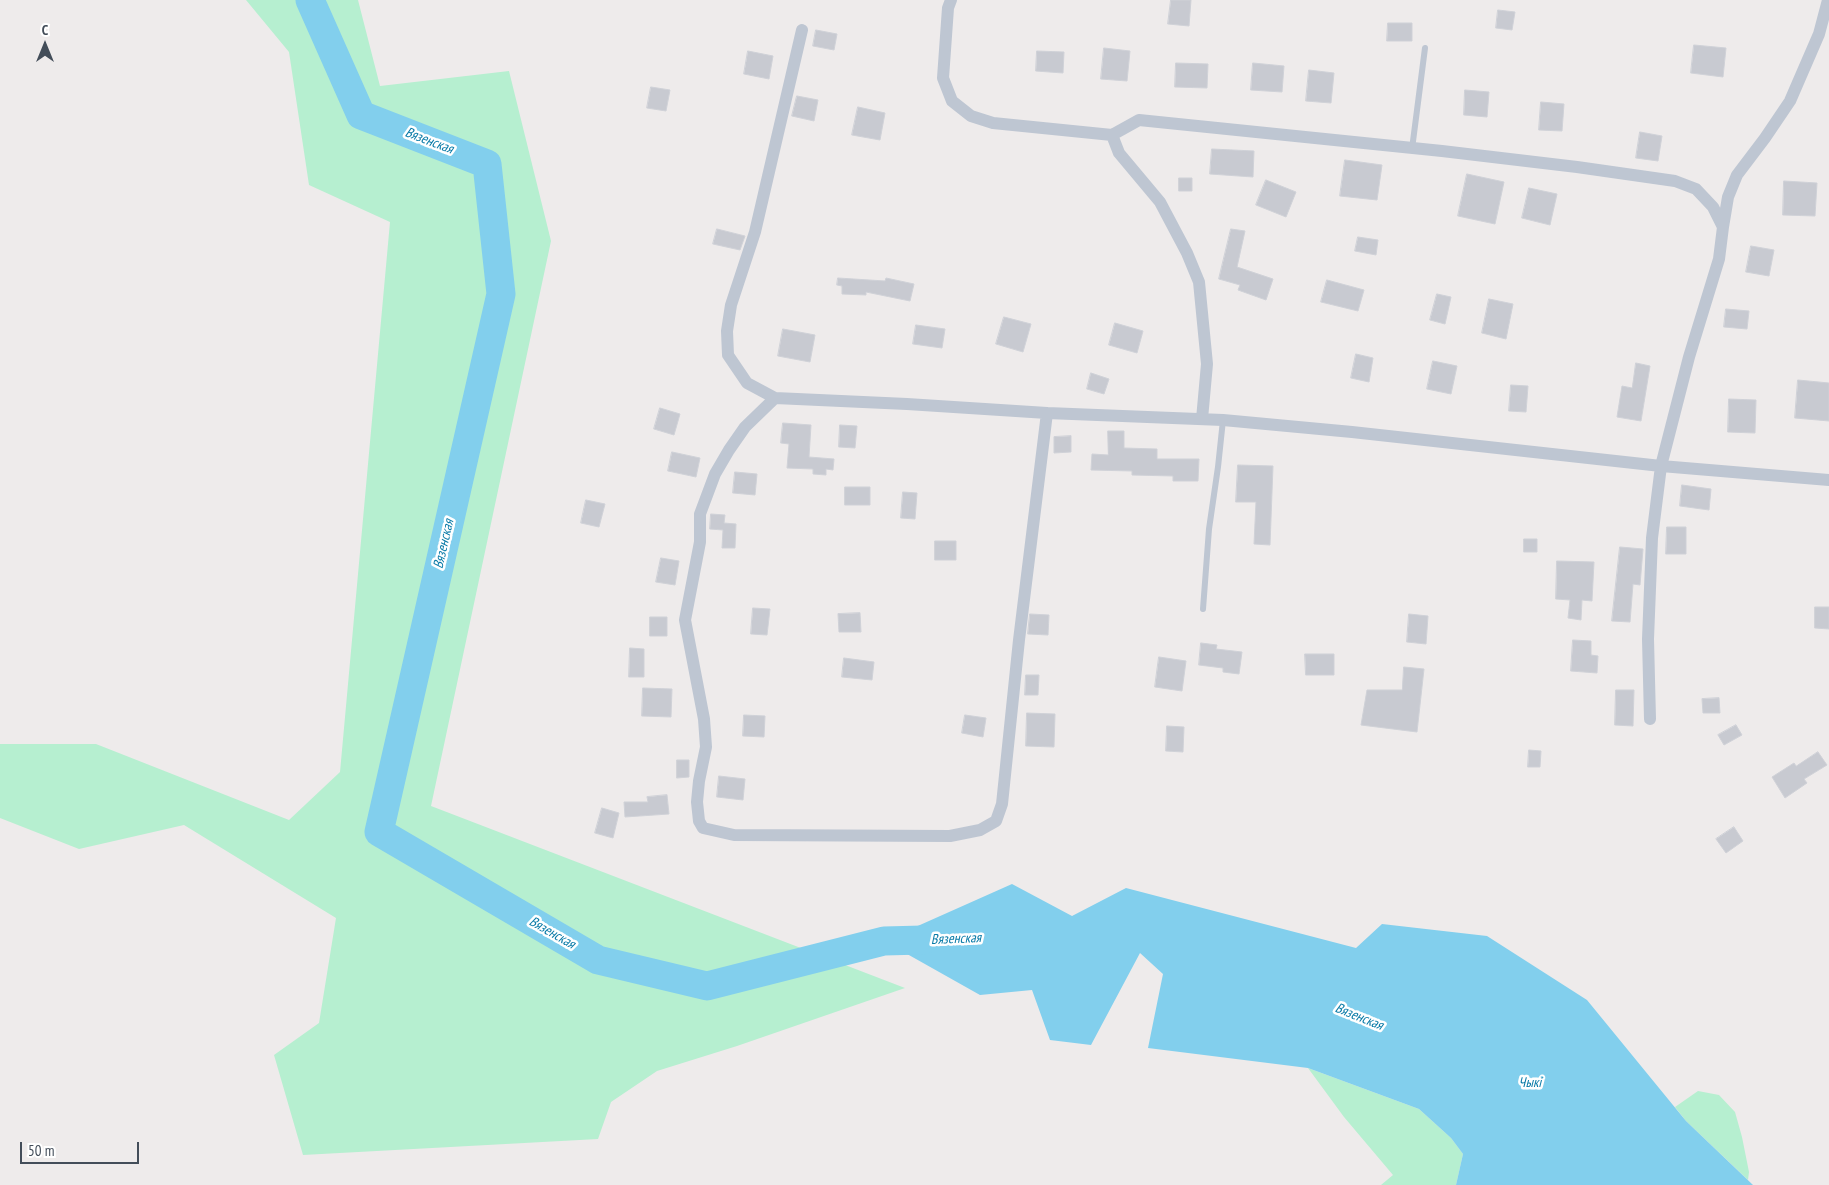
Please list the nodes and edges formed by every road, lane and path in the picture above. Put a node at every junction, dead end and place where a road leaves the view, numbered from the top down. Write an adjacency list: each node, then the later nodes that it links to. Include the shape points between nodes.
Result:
1 (951, 0): 5 (street, via 943,78 952,101 971,116 993,123)
2 (1825, 1): 7 (street, via 1819,34 1790,101 1737,175 1728,197)
3 (802, 30): 8 (street, via 755,232 731,305 728,332 728,355 746,383)
4 (1425, 48): 6 (lane)
5 (1112, 135): 6 (street, via 1139,120); 10 (street, via 1119,153 1160,202 1199,282 1207,364)
6 (1412, 148): 7 (street, via 1675,181 1696,189 1713,207)
7 (1723, 228): 12 (street, via 1719,259)
8 (776, 398): 9 (street); 9 (street, via 745,426 706,495 700,514 700,542 685,620 704,719 706,747 698,795 699,821 703,828 734,835 950,836 980,830 996,821 1002,804)
9 (1047, 413): 10 (street)
10 (1202, 419): 11 (street)
11 (1223, 420): 12 (street); 14 (lane)
12 (1660, 466): 13 (street); 15 (street, via 1651,547)
13 (1829, 480)
14 (1203, 609)
15 (1650, 719)

